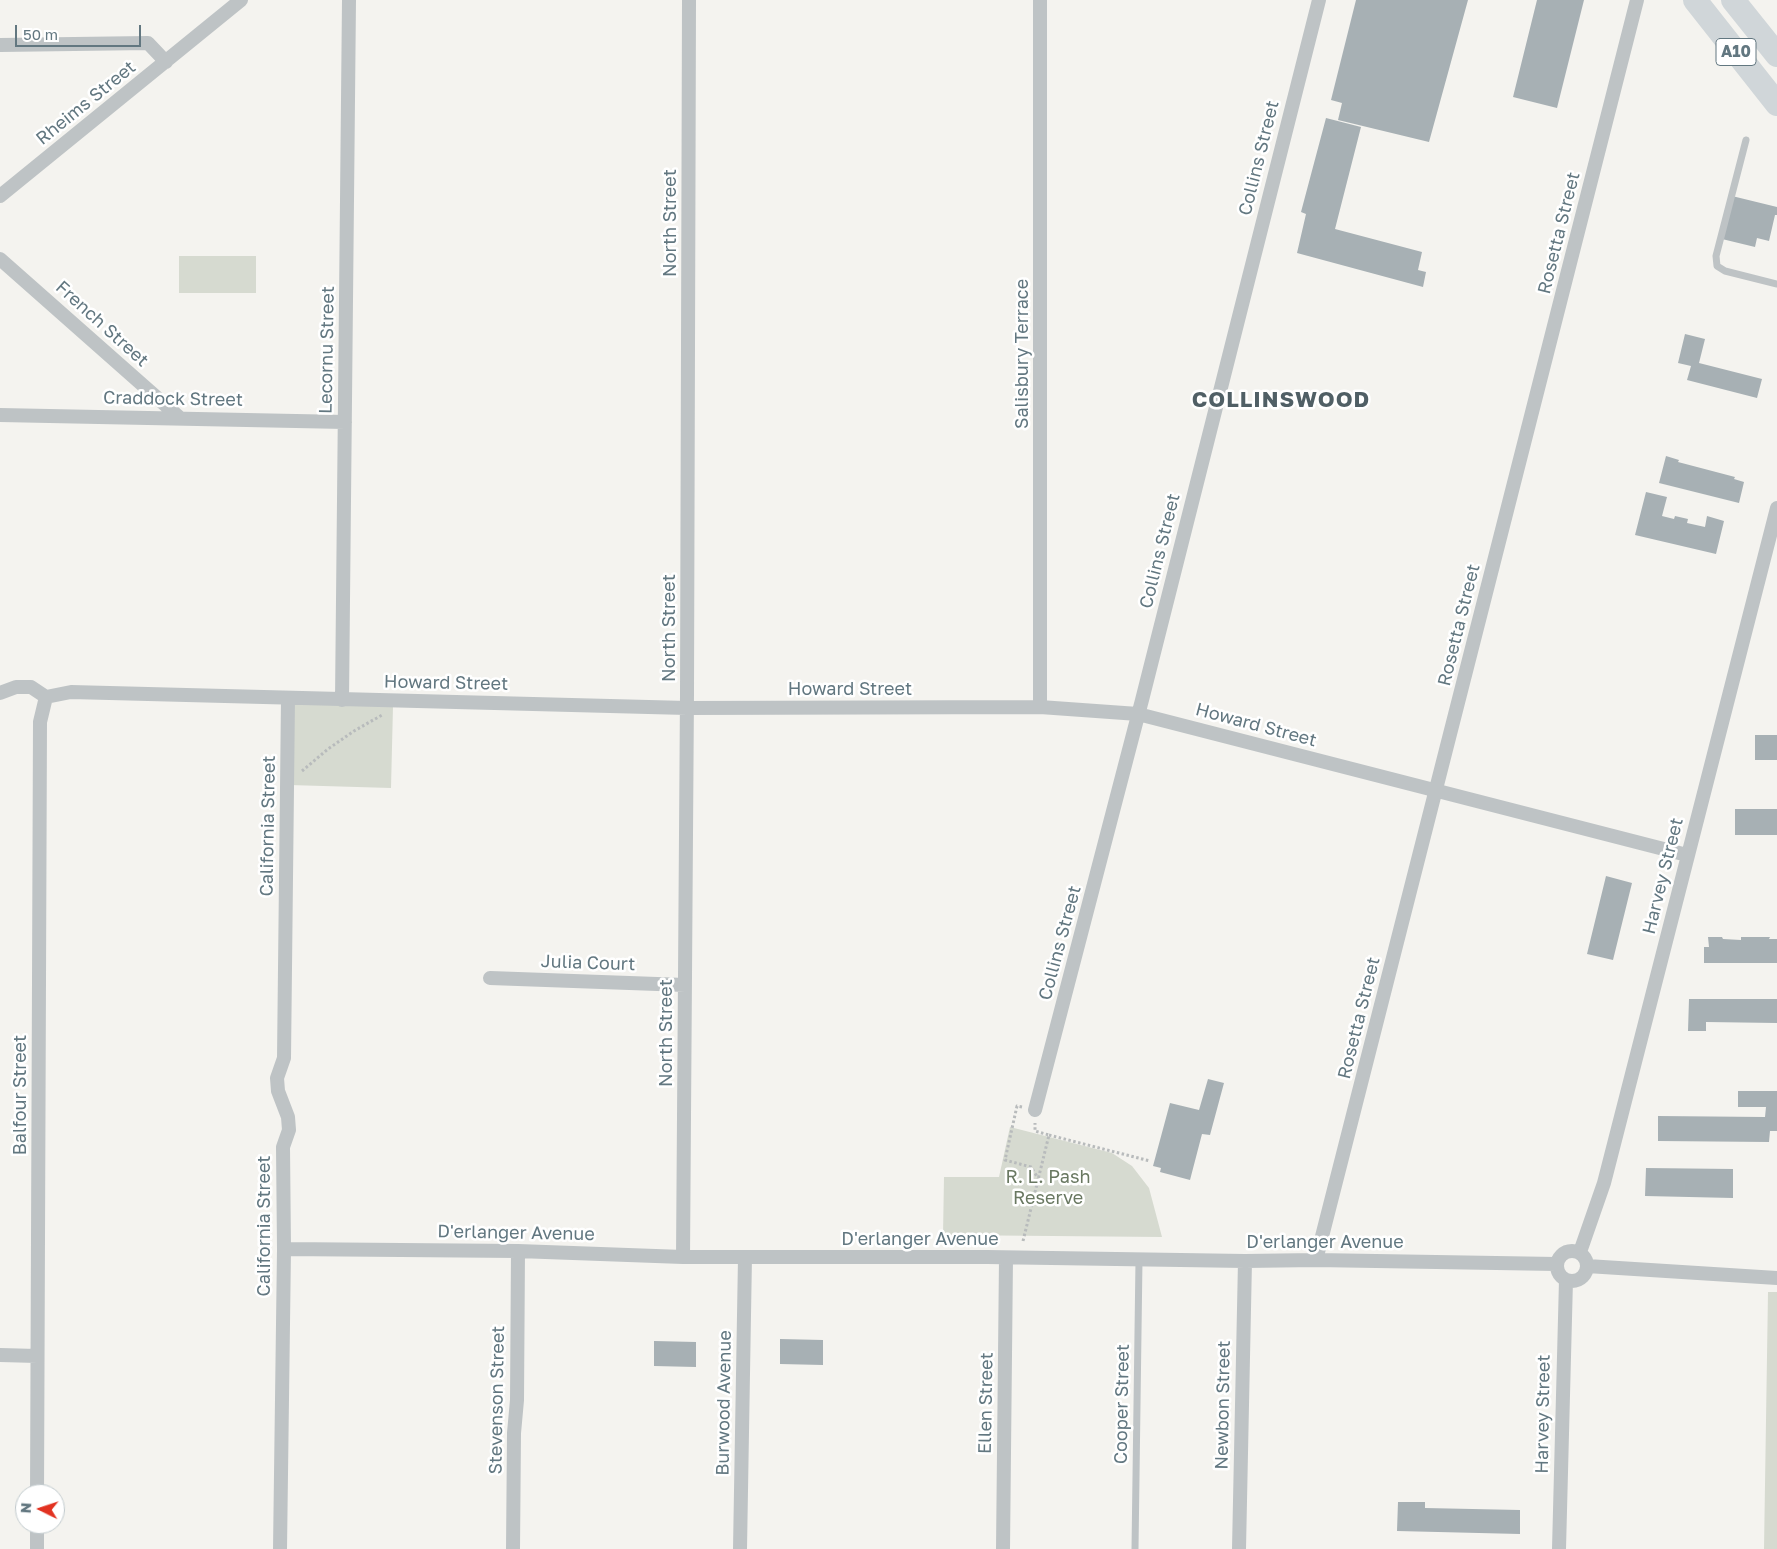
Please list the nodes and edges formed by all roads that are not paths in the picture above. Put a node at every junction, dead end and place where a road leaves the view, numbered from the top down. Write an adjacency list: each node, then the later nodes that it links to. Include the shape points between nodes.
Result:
1 (240, 0): 11 (street, Rheims Street)
2 (349, 0): 19 (street, Lecornu Street)
3 (690, 0): 26 (street, North Street)
4 (1040, 0): 25 (street, Salisbury Terrace)
5 (1319, 0): 27 (street, Collins Street)
6 (1637, 0): 28 (street, Rosetta Street)
7 (1696, 0): 12 (highway, A10)
8 (1733, 0): 10 (highway, A10)
9 (0, 44): 11 (street, via 148,43)
10 (1777, 55)
11 (166, 62): 14 (street, Rheims Street)
12 (1777, 104)
13 (1746, 140): 16 (lane, via 1716,256 1718,266 1725,271)
14 (0, 196)
15 (0, 258): 18 (street, French Street)
16 (1777, 284)
17 (0, 415): 18 (street, Craddock Street)
18 (180, 418): 19 (street, Craddock Street)
19 (345, 422): 24 (street, Lecornu Street)
20 (1777, 508): 29 (street, Harvey Street)
21 (0, 693): 22 (street, via 16,687 31,687)
22 (46, 696): 23 (street, Howard Street, via 71,692); 47 (street, Balfour Street, via 40,722)
23 (288, 698): 24 (street, Howard Street); 33 (street, California Street, via 284,1058 277,1078 289,1130 283,1147)
24 (342, 700): 26 (street, Howard Street)
25 (1040, 707): 26 (street, Howard Street); 27 (street, Howard Street)
26 (687, 708): 31 (street, North Street)
27 (1138, 714): 28 (street, Howard Street); 32 (street, Collins Street)
28 (1436, 792): 29 (street, Howard Street); 40 (street, Rosetta Street)
29 (1687, 855): 35 (street, Harvey Street, via 1604,1183)
30 (490, 978): 31 (street, Julia Court)
31 (685, 985): 36 (street, North Street)
32 (1035, 1110)
33 (284, 1249): 34 (street, D'erlanger Avenue); 51 (street, California Street)
34 (518, 1251): 36 (street, D'erlanger Avenue); 52 (street, Stevenson Street)
35 (1580, 1252): 42 (street, via 1566,1251); 43 (street)
36 (683, 1257): 37 (street, D'erlanger Avenue)
37 (745, 1257): 38 (street, D'erlanger Avenue); 53 (street, Burwood Avenue)
38 (1006, 1258): 39 (street, D'erlanger Avenue); 54 (street, Ellen Street)
39 (1140, 1260): 41 (street, D'erlanger Avenue); 55 (lane, Cooper Street)
40 (1316, 1260): 41 (street, D'erlanger Avenue); 42 (street, D'erlanger Avenue)
41 (1245, 1261): 56 (street, Newbon Street)
42 (1556, 1264): 45 (street, via 1558,1273)
43 (1587, 1266): 44 (street); 45 (street, via 1582,1277)
44 (1777, 1278)
45 (1566, 1280): 57 (street, Harvey Street)
46 (0, 1355): 47 (street)
47 (37, 1356): 48 (street, Balfour Street)
48 (37, 1484)
49 (37, 1534): 50 (street)
50 (37, 1549)
51 (280, 1549)
52 (513, 1549)
53 (740, 1549)
54 (1003, 1549)
55 (1136, 1549)
56 (1239, 1549)
57 (1559, 1549)

